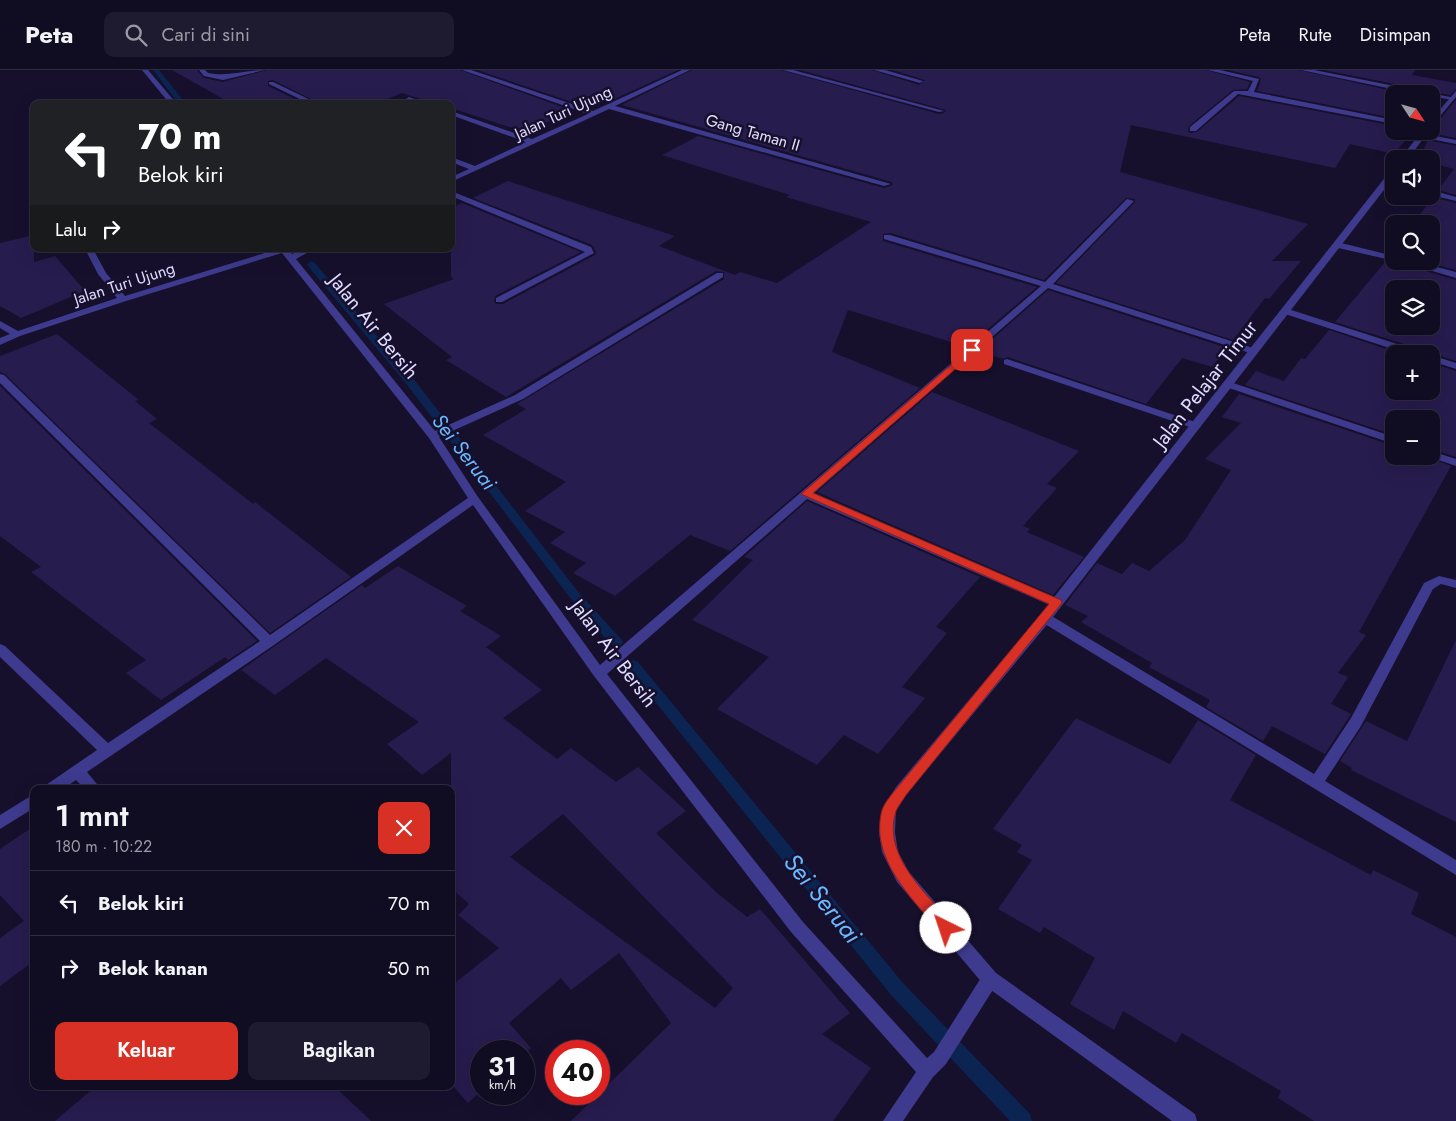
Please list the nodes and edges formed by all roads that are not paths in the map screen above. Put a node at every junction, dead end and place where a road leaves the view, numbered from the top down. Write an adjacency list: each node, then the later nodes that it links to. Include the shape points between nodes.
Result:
1 (145, 70): 18 (street)
2 (202, 70): 3 (street, via 206,75 223,78)
3 (262, 70)
4 (465, 70): 23 (street)
5 (665, 70): 11 (street)
6 (687, 70): 11 (street, Jalan Turi Ujung)
7 (786, 70): 21 (street)
8 (877, 70): 12 (street)
9 (1211, 70): 15 (street, via 1257,80)
10 (1304, 70): 14 (street)
11 (678, 74): 20 (street, Jalan Turi Ujung)
12 (920, 80)
13 (271, 83): 19 (street)
14 (1385, 85)
15 (1250, 92): 25 (street); 26 (street, via 1236,92)
16 (1440, 95): 17 (street)
17 (1454, 96): 24 (street)
18 (171, 100)
19 (307, 100)
20 (611, 106): 23 (street, Jalan Turi Ujung); 35 (street, Gang Taman II)
21 (941, 111)
22 (455, 114): 29 (street)
23 (595, 114): 29 (street, Jalan Turi Ujung)
24 (1440, 114)
25 (1385, 120)
26 (1192, 129)
27 (1440, 138): 30 (street)
28 (1419, 140): 31 (street)
29 (533, 142): 33 (street, Jalan Turi Ujung)
30 (1456, 142)
31 (1411, 150)
32 (455, 160): 33 (street)
33 (476, 168): 34 (street, Jalan Turi Ujung)
34 (455, 178)
35 (887, 184)
36 (1385, 187): 42 (street, Jalan Pelajar Timur)
37 (1440, 194): 39 (street)
38 (455, 195): 51 (street, via 588,249 590,253)
39 (1456, 198)
40 (1130, 201): 49 (street)
41 (887, 237): 49 (street)
42 (1337, 245): 45 (street); 52 (street, Jalan Pelajar Timur)
43 (91, 252): 50 (street, via 102,274)
44 (286, 252): 50 (street, Jalan Turi Ujung); 64 (street, Jalan Air Bersih)
45 (1385, 257)
46 (1437, 270): 48 (street)
47 (720, 275): 64 (street, via 565,371 519,397)
48 (1456, 275)
49 (1047, 285): 57 (street); 68 (street)
50 (123, 299): 54 (street, Jalan Turi Ujung)
51 (500, 300)
52 (1285, 311): 56 (street); 57 (street, Jalan Pelajar Timur)
53 (0, 324): 54 (street)
54 (17, 334): 55 (street, Jalan Turi Ujung)
55 (2, 341)
56 (1391, 345)
57 (1253, 351): 62 (street, Jalan Pelajar Timur)
58 (1440, 361): 60 (street)
59 (1007, 362): 63 (street)
60 (1456, 366)
61 (0, 377): 73 (street)
62 (1228, 384): 63 (street, Jalan Pelajar Timur); 65 (street)
63 (1194, 425): 71 (street, Jalan Pelajar Timur)
64 (437, 435): 69 (street, Jalan Air Bersih)
65 (1385, 438)
66 (1440, 457): 67 (street)
67 (1456, 463)
68 (806, 494): 71 (street); 75 (street)
69 (474, 499): 73 (street); 75 (street, Jalan Air Bersih)
70 (1456, 584): 78 (street, via 1439,580 1428,586 1356,722)
71 (1056, 603): 72 (street, Jalan Pelajar Timur)
72 (1045, 618): 78 (street); 84 (street, via 889,810 887,832 890,852 903,878)
73 (269, 642): 76 (street)
74 (0, 649): 76 (street)
75 (599, 673): 85 (street, Jalan Air Bersih, via 797,927)
76 (107, 751): 77 (street)
77 (77, 771): 79 (street); 80 (street)
78 (1317, 782): 83 (street)
79 (57, 785)
80 (90, 785)
81 (30, 803): 82 (street)
82 (0, 823)
83 (1456, 868)
84 (990, 979): 85 (street, via 964,1023); 87 (street)
85 (927, 1071): 86 (street)
86 (892, 1121)
87 (1188, 1121)

